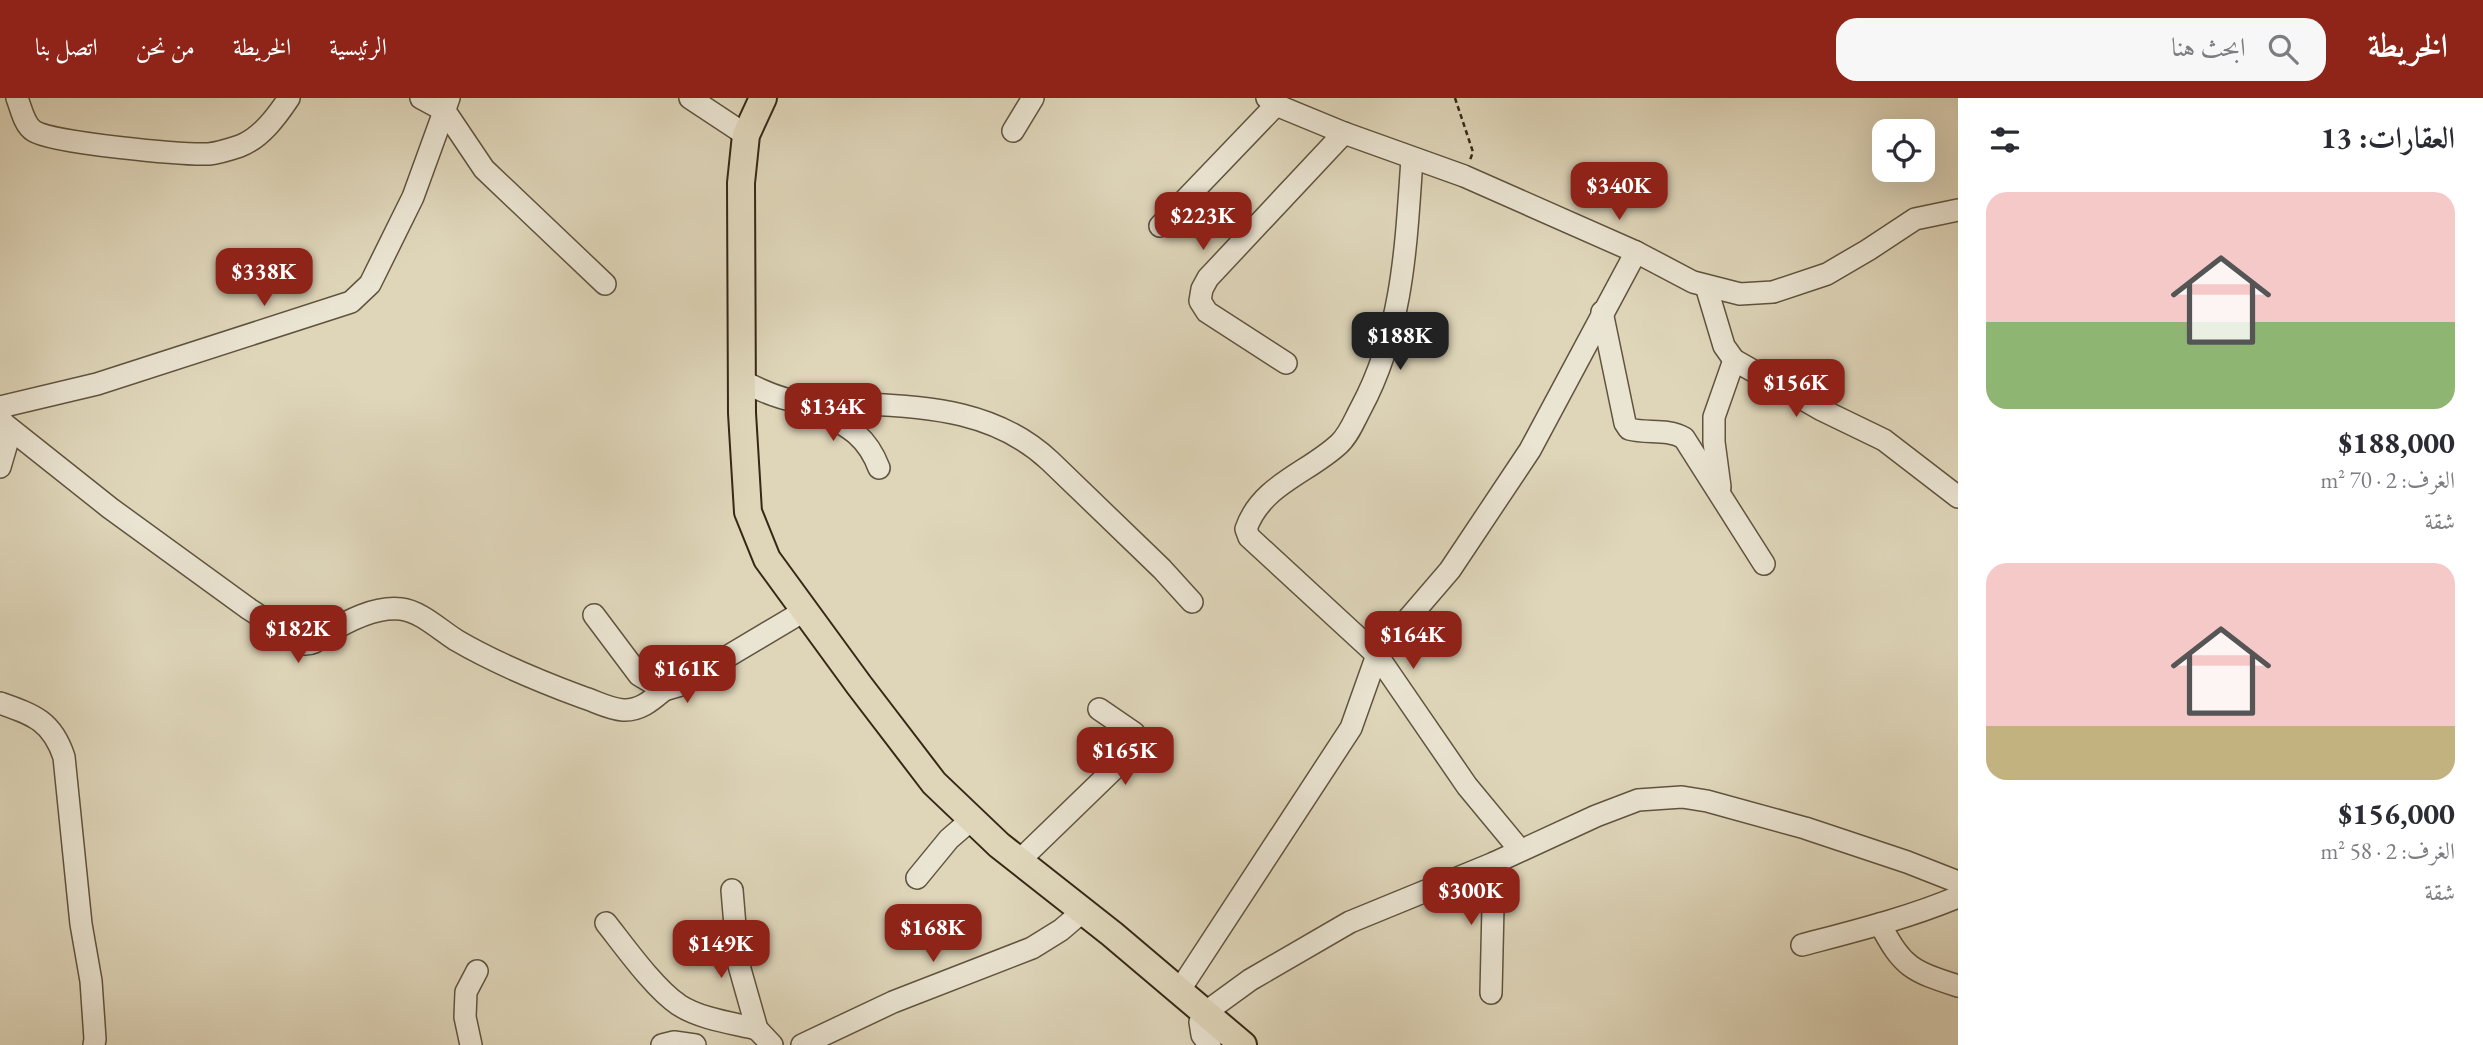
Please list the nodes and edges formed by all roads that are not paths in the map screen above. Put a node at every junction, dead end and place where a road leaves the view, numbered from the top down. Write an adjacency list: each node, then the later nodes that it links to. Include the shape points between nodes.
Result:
1 (17, 98): 2 (street, via 27,123 47,136 209,154 242,145 275,120)
2 (289, 98)
3 (421, 98): 8 (street)
4 (690, 98): 11 (street)
5 (762, 98): 11 (main road)
6 (1032, 98): 9 (street)
7 (1272, 101): 10 (street); 14 (street)
8 (447, 104): 16 (street, via 484,169); 23 (street, via 413,197 370,284 351,302)
9 (1013, 131)
10 (1344, 133): 12 (street); 20 (street, via 1202,289 1200,302 1207,312)
11 (746, 135): 21 (main road, via 741,183)
12 (1412, 159): 15 (street, via 1464,176); 32 (street, via 1397,309 1369,394 1340,443 1270,492 1246,529 1249,537)
13 (1958, 210): 17 (street, via 1915,219 1827,274 1773,292 1740,294)
14 (1160, 226)
15 (1636, 252): 17 (street); 18 (street)
16 (605, 284)
17 (1706, 286): 19 (street, via 1724,346)
18 (1602, 312): 26 (street, via 1625,423 1629,429 1684,438); 32 (street, via 1530,450 1450,570)
19 (1734, 360): 26 (street, via 1714,417); 27 (street, via 1884,440)
20 (1286, 363)
21 (741, 381): 22 (street); 30 (main road, via 748,512 767,559)
22 (806, 403): 25 (street, via 855,431); 29 (street, via 935,408 1009,431 1032,444)
23 (1, 415): 24 (street, via 8,443); 33 (street, via 110,508 303,644 317,642 357,617 399,609 496,661 605,705 624,710 646,706)
24 (0, 467)
25 (879, 468)
26 (1721, 495): 28 (street)
27 (1958, 497)
28 (1764, 564)
29 (1192, 602)
30 (803, 611): 33 (street); 36 (main road, via 934,783)
31 (594, 615): 33 (street, via 639,675)
32 (1377, 655): 37 (street, via 1467,786); 50 (street, via 1351,729)
33 (664, 690)
34 (0, 704): 54 (street, via 46,723 64,757 91,981)
35 (1099, 709): 38 (street, via 1134,733 1135,743)
36 (971, 820): 38 (main road); 40 (street)
37 (1520, 850): 39 (street); 41 (street, via 1638,800 1682,797 1805,828)
38 (1019, 861): 44 (main road)
39 (1494, 863): 51 (street); 52 (street, via 1350,922 1250,980)
40 (917, 878)
41 (1958, 882)
42 (732, 890): 53 (street, via 738,962)
43 (1958, 897): 46 (street)
44 (1082, 912): 50 (main road); 59 (street, via 1032,948 893,1002)
45 (607, 923): 53 (street, via 680,1006)
46 (1880, 924): 47 (street); 49 (street, via 1905,964)
47 (1802, 945)
48 (477, 971): 55 (street, via 466,992)
49 (1958, 986)
50 (1179, 991): 52 (main road)
51 (1491, 993)
52 (1206, 1012): 60 (street, via 1200,1022); 61 (main road)
53 (757, 1029): 58 (street)
54 (94, 1045)
55 (471, 1045)
56 (662, 1045): 57 (street)
57 (695, 1045)
58 (772, 1045)
59 (802, 1045)
60 (1210, 1045)
61 (1243, 1045)

